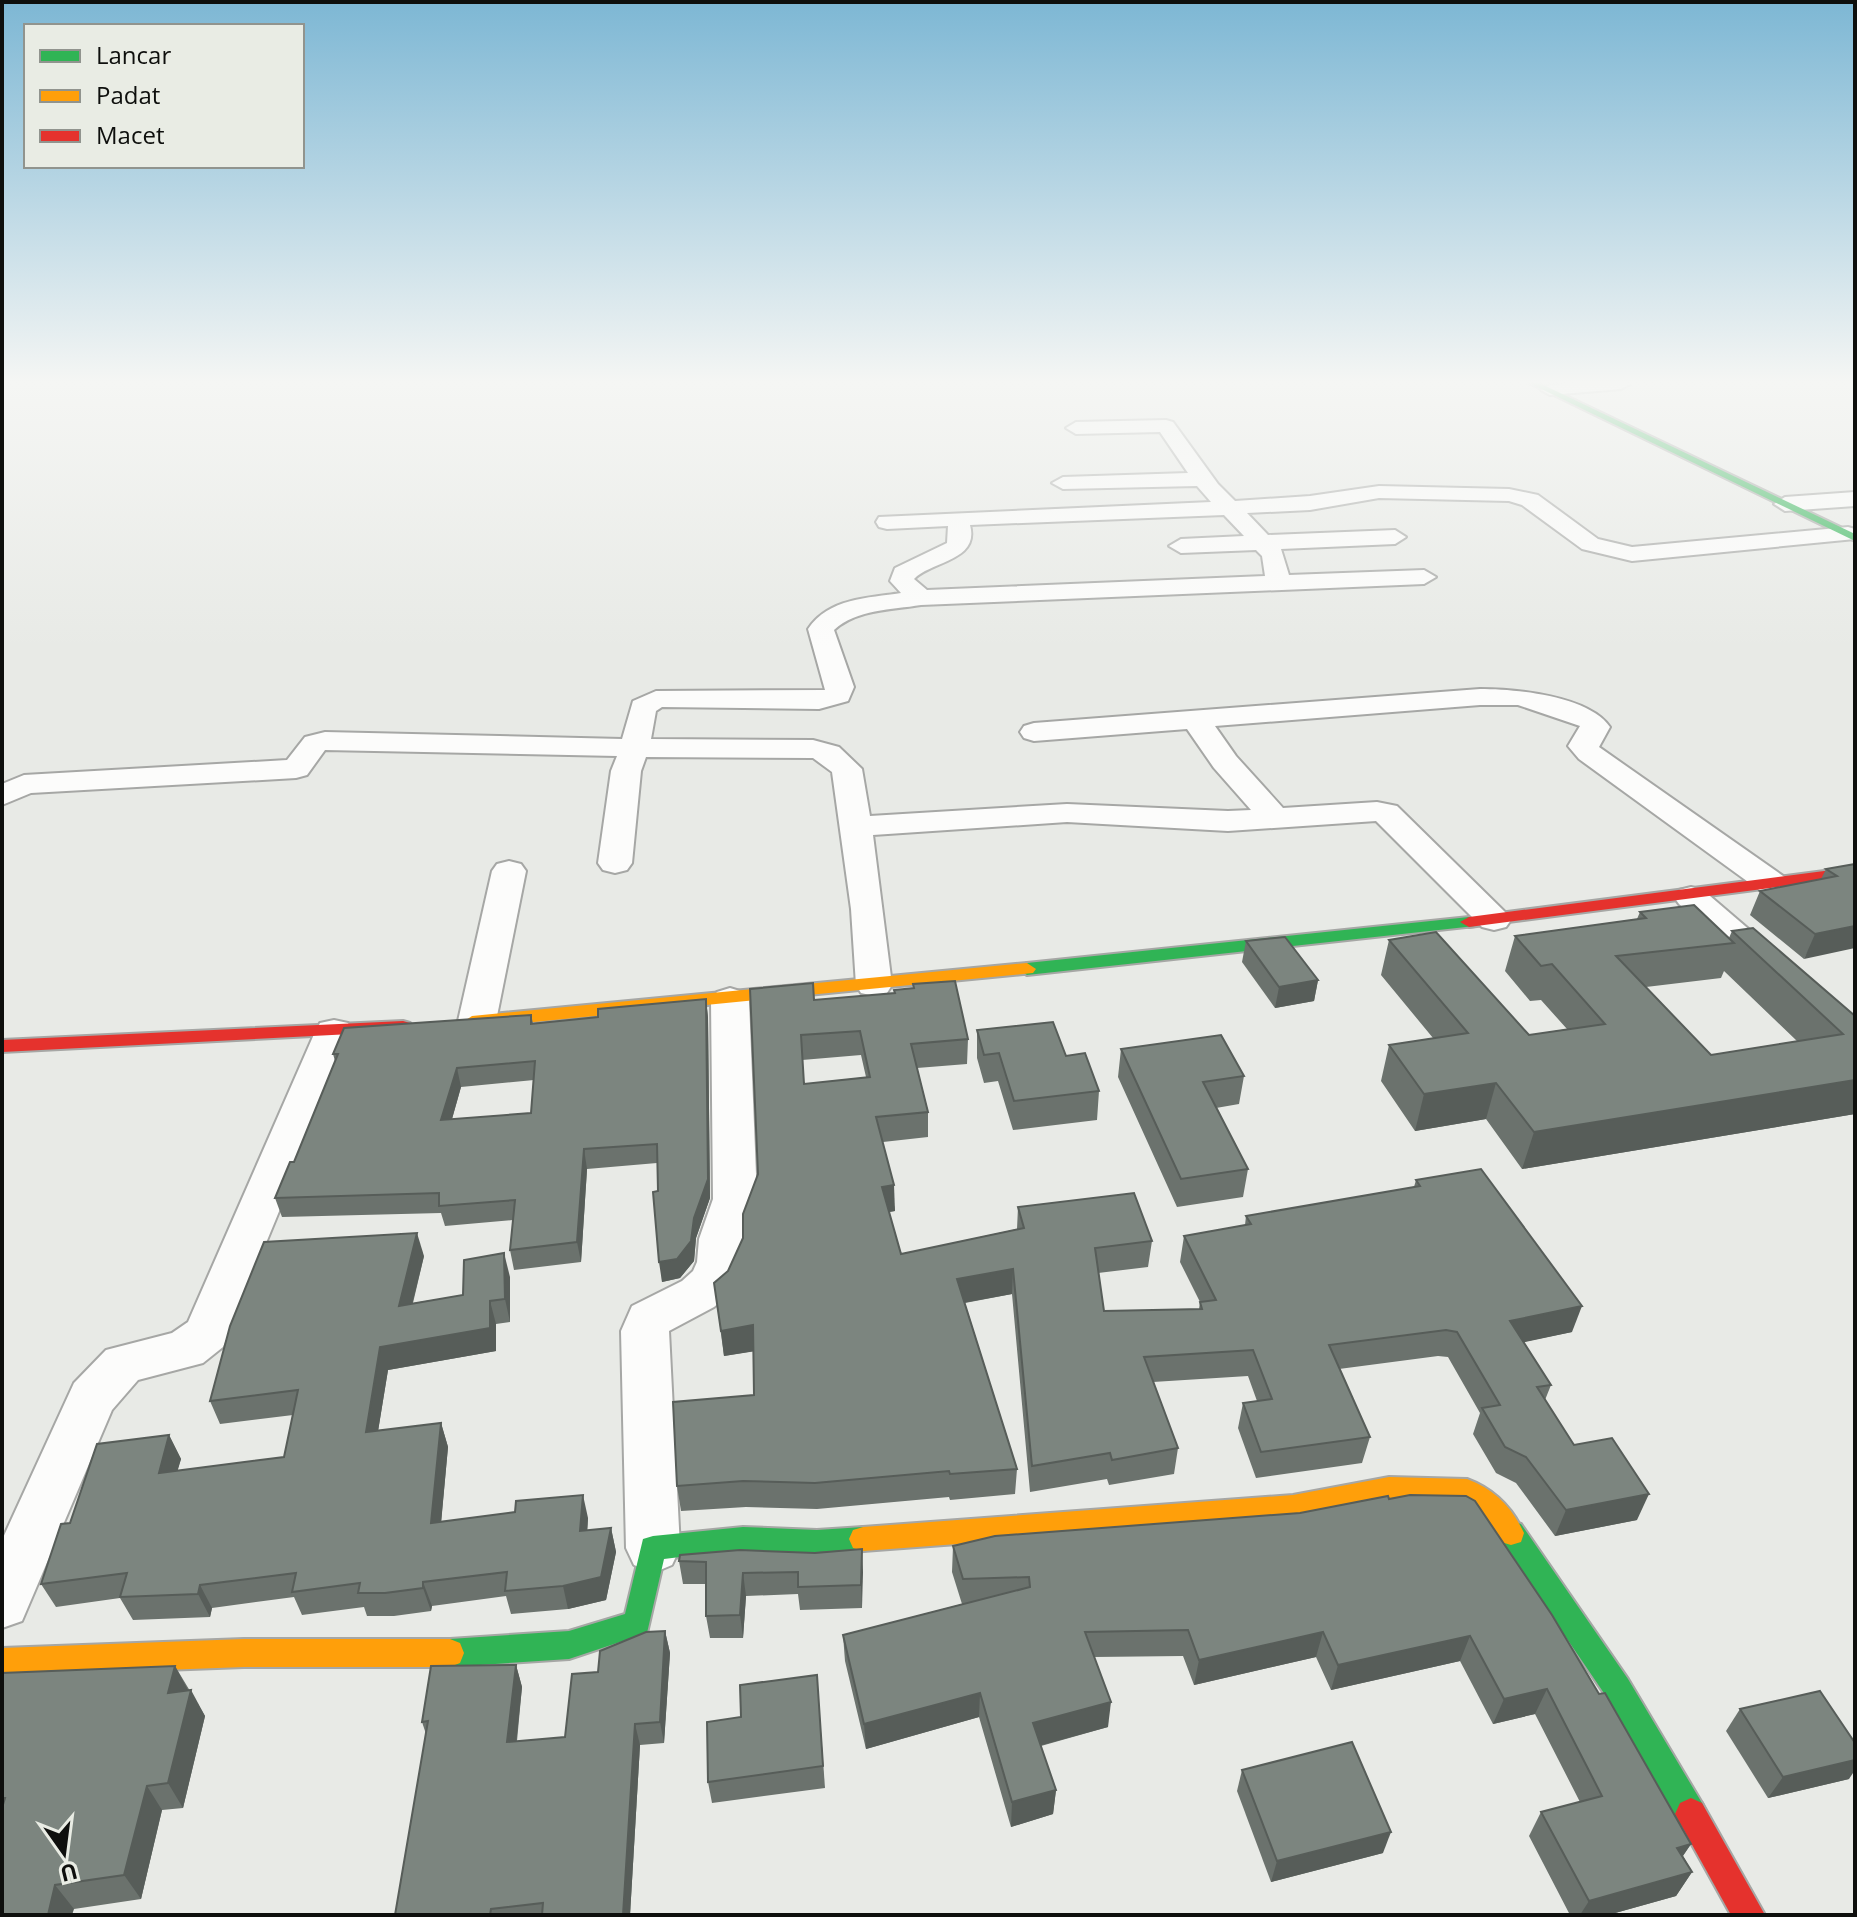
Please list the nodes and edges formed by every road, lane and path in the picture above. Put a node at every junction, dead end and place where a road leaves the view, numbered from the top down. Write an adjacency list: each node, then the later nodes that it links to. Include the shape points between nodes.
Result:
1 (1197, 469): 3 (street)
2 (1714, 469): 6 (street)
3 (1204, 479): 4 (street); 7 (street)
4 (1063, 483)
5 (1855, 499): 6 (street)
6 (1785, 504): 10 (street)
7 (1230, 508): 8 (street); 10 (street, via 1379,492 1509,495 1530,500 1590,544 1632,554); 12 (street)
8 (957, 519): 9 (street); 16 (street, via 957,547 903,573 902,581)
9 (887, 522)
10 (1852, 536)
11 (1395, 537): 12 (street)
12 (1266, 542): 13 (street); 15 (street, via 1274,555)
13 (1181, 546)
14 (1424, 577): 15 (street)
15 (1278, 583): 16 (street)
16 (921, 598): 19 (street, via 857,607 837,614 821,629 840,687 832,699 656,699 643,707)
17 (1195, 719): 18 (street); 21 (street); 26 (street, via 1508,695 1543,702 1590,720 1596,727 1583,746 1589,753)
18 (1034, 732)
19 (635, 748): 20 (street, via 325,741 315,743 296,769 24,784); 22 (street, via 829,753 847,769); 23 (street, via 626,771)
20 (2, 796)
21 (1276, 819): 22 (street, via 1067,813); 28 (street, via 1386,813)
22 (857, 826): 29 (street)
23 (615, 863)
24 (509, 871): 32 (street)
25 (1855, 872): 26 (street)
26 (1774, 885): 27 (street)
27 (1691, 897): 28 (street); 30 (street)
28 (1494, 920): 29 (street)
29 (874, 985): 31 (street)
30 (1797, 990)
31 (730, 1000): 32 (street); 36 (street, via 735,1199 721,1239 720,1262 712,1282 649,1319 645,1331)
32 (462, 1022)
33 (418, 1026): 34 (street)
34 (334, 1032): 35 (street); 37 (street, via 206,1334 186,1349 123,1364 92,1398)
35 (2, 1046)
36 (653, 1548): 38 (street, via 637,1624 613,1637 555,1647 148,1653); 39 (street, via 743,1539 817,1542 1293,1507 1389,1489 1467,1491 1491,1505 1618,1689)
37 (2, 1602)
38 (2, 1662)
39 (1749, 1915)

